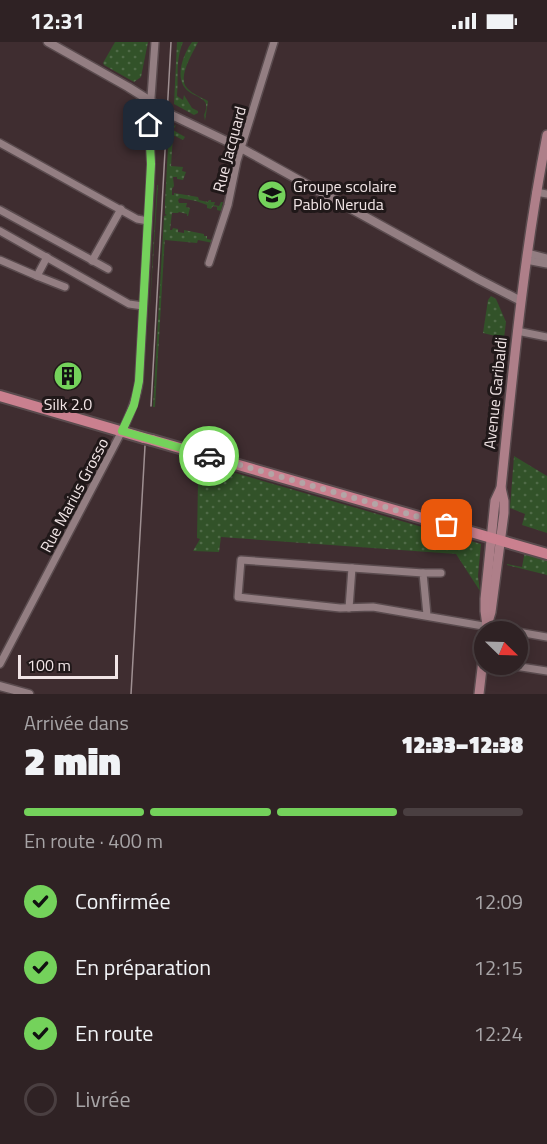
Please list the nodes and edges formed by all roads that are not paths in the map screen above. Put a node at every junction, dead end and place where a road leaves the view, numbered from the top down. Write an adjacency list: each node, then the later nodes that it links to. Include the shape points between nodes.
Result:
1 (48, 42): 4 (street)
2 (156, 42): 4 (street, Rue Marius Grosso)
3 (274, 42): 7 (street, Rue Jacquard)
4 (152, 102): 7 (street); 12 (street, Rue Marius Grosso)
5 (547, 135): 8 (main road, Avenue Garibaldi)
6 (0, 143): 10 (street)
7 (241, 148): 19 (street, Rue Jacquard, via 228,206); 24 (street)
8 (536, 192): 9 (street); 15 (main road, Avenue Garibaldi)
9 (547, 194)
10 (121, 209): 12 (street); 18 (street)
11 (0, 210): 18 (street)
12 (148, 221): 25 (street, Rue Marius Grosso)
13 (0, 231): 14 (street)
14 (46, 257): 22 (street); 25 (street, via 129,304)
15 (527, 257): 16 (street); 20 (street); 24 (main road, Avenue Garibaldi)
16 (547, 258)
17 (0, 260): 22 (street)
18 (92, 261): 21 (street)
19 (209, 263)
20 (547, 264)
21 (108, 269)
22 (37, 276): 23 (street)
23 (65, 287)
24 (521, 301): 26 (main road, Avenue Garibaldi)
25 (143, 306): 29 (street, Rue Marius Grosso, via 138,388)
26 (517, 331): 27 (street); 30 (main road, Avenue Garibaldi, via 501,488 495,501)
27 (547, 338)
28 (0, 396): 29 (main road)
29 (122, 431): 30 (main road); 41 (street, Rue Marius Grosso)
30 (496, 540): 31 (main road); 37 (main road, Avenue Garibaldi)
31 (547, 554)
32 (352, 568): 33 (street); 35 (street); 35 (street, via 241,560 238,597)
33 (423, 573): 34 (street); 36 (street)
34 (441, 573)
35 (349, 608): 36 (street, via 373,607)
36 (427, 615): 38 (street)
37 (486, 621)
38 (474, 626)
39 (528, 634): 40 (street)
40 (547, 637)
41 (0, 664)
42 (528, 668): 43 (street)
43 (547, 671)
44 (482, 675): 48 (main road)
45 (0, 688): 46 (street); 47 (street)
46 (8, 694)
47 (29, 694)
48 (480, 694)

